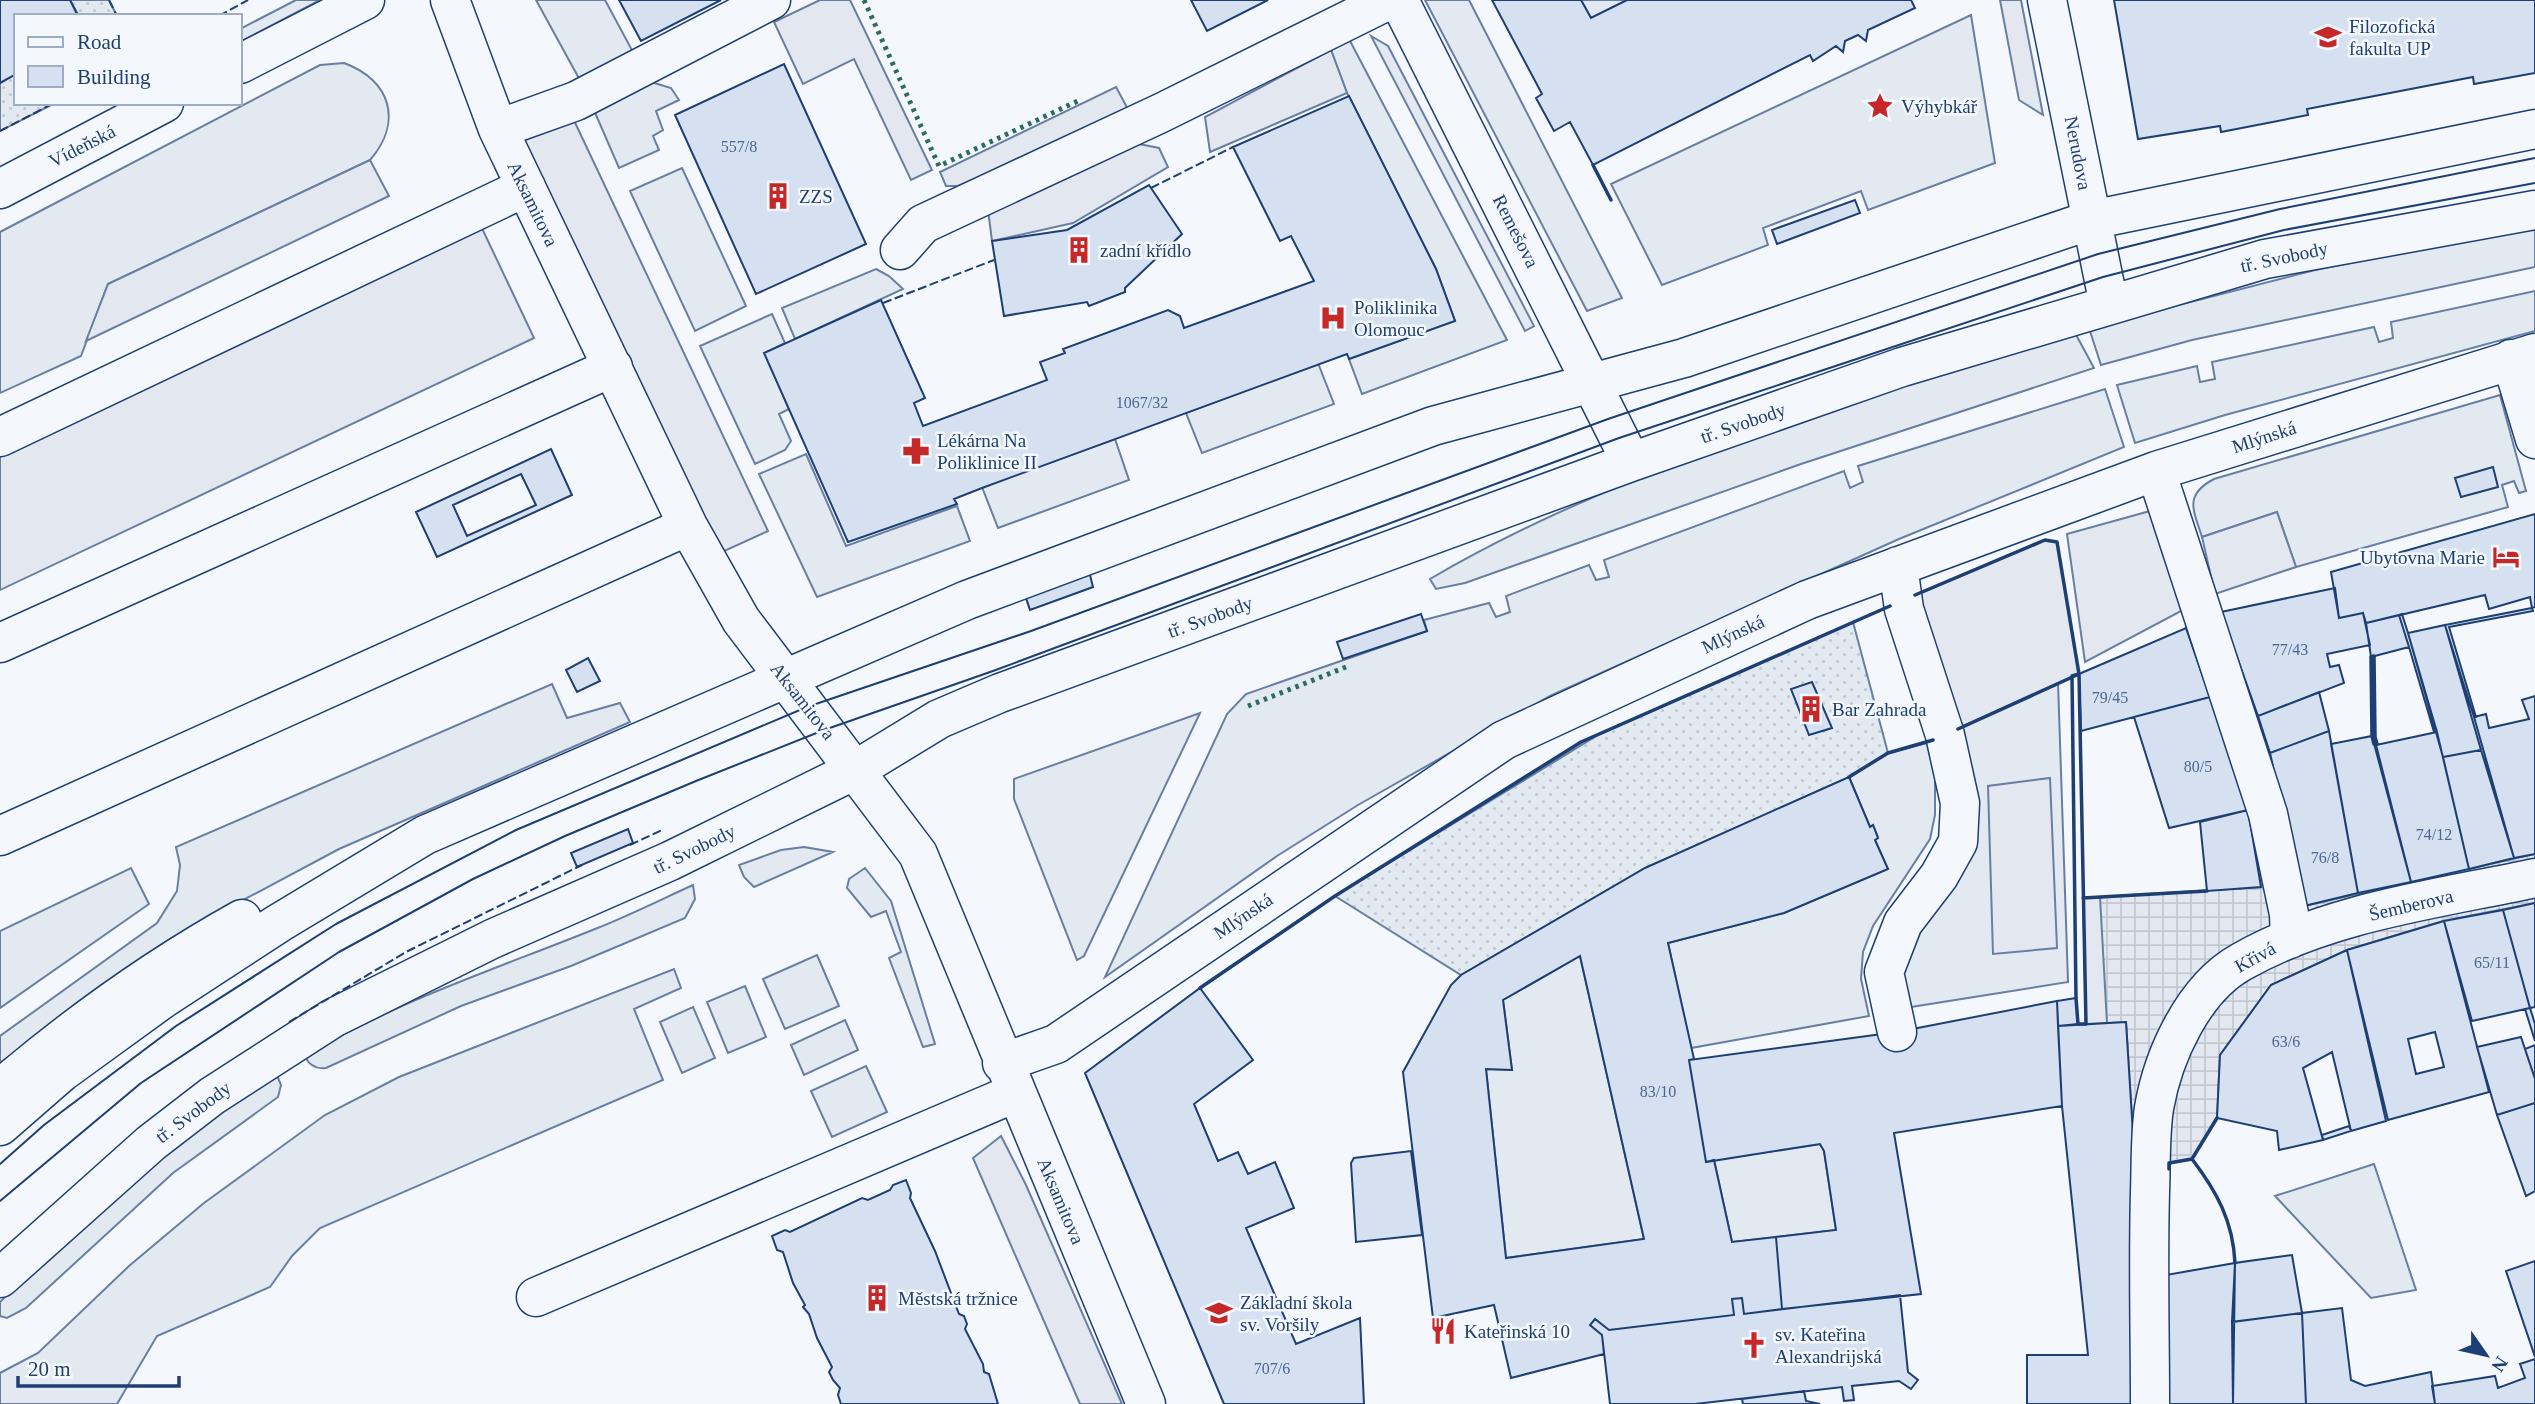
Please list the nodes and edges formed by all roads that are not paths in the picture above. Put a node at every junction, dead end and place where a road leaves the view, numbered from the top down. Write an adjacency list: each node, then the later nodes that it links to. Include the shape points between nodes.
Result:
1 (365, 0): 7 (street)
2 (450, 0): 9 (street, Aksamitova)
3 (771, 0): 9 (street, via 576,101)
4 (1389, 0): 15 (street, via 1161,114 923,224)
5 (1399, 0): 19 (street, Remešova)
6 (2046, 0): 14 (street, Nerudova)
7 (242, 63)
8 (160, 105): 12 (street, Vídeňská)
9 (498, 129): 11 (street, Aksamitova)
10 (2535, 129): 14 (street)
11 (526, 187): 18 (street, Aksamitova); 20 (street)
12 (0, 189)
13 (2535, 210): 16 (street, tř. Svobody, via 2265,259)
14 (2091, 220): 16 (street, Nerudova); 19 (street, via 1684,358)
15 (900, 250)
16 (2109, 305): 22 (street, tř. Svobody, via 1902,367)
17 (2523, 356): 21 (street); 23 (street, Mlýnská)
18 (612, 367): 24 (street, Aksamitova); 26 (street)
19 (1590, 383): 22 (street, Remešova); 27 (street, via 1433,426 993,589)
20 (0, 437)
21 (2535, 439)
22 (1631, 462): 28 (street, tř. Svobody, via 1000,693 939,719)
23 (2156, 471): 25 (street, Mlýnská); 32 (street, Křivá, via 2268,814)
24 (688, 526): 27 (street, Aksamitova, via 741,621); 29 (street)
25 (1898, 566): 33 (street, via 1904,609 1945,735 1960,803 1958,842 1903,923 1884,972); 34 (street, Mlýnská, via 1807,600 1504,740)
26 (0, 643)
27 (785, 678): 28 (street, Aksamitova); 30 (street, via 425,835)
28 (857, 769): 34 (street, Aksamitova, via 918,854); 37 (street, tř. Svobody, via 333,1018 212,1096 161,1135)
29 (0, 836)
30 (382, 859): 35 (street, via 248,916 171,959 72,1029); 36 (street, via 164,998 62,1072)
31 (2535, 878): 32 (street, Šemberova, via 2372,913)
32 (2290, 939): 40 (street, Křivá, via 2239,963 2208,990 2169,1057 2154,1108 2151,1161)
33 (1897, 1032)
34 (1009, 1078): 38 (street, Mlýnská); 39 (street, Aksamitova)
35 (0, 1089)
36 (0, 1126)
37 (0, 1278)
38 (536, 1297)
39 (1146, 1404)
40 (2150, 1404)

